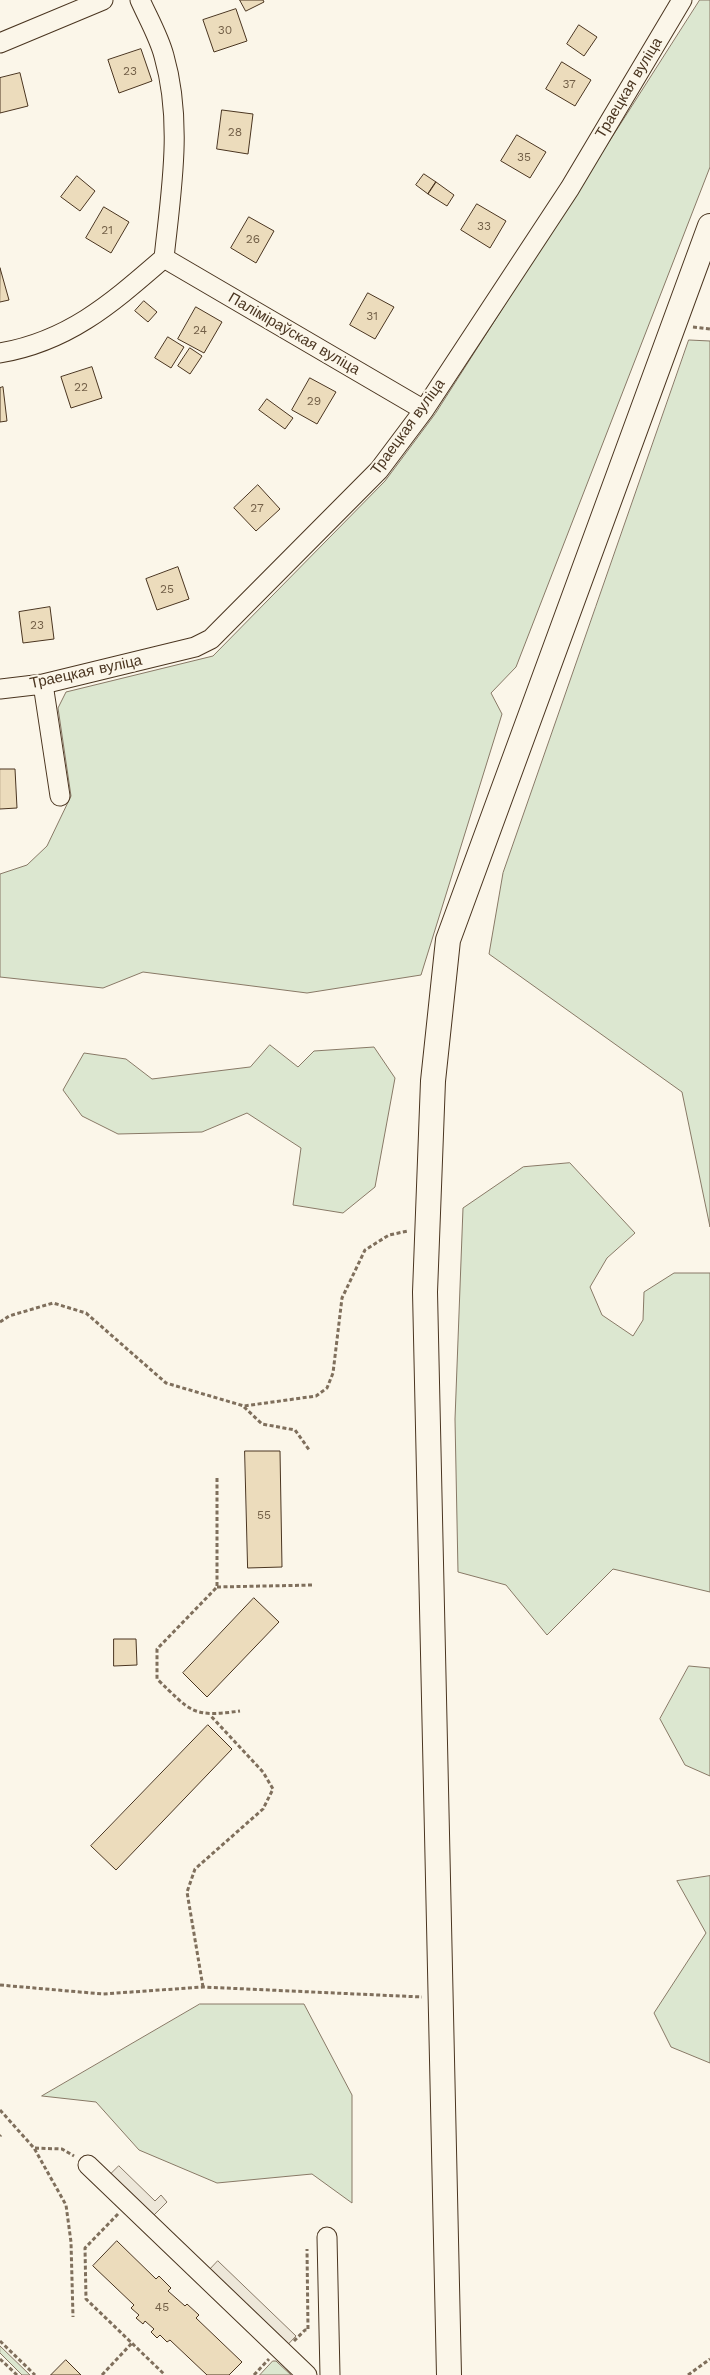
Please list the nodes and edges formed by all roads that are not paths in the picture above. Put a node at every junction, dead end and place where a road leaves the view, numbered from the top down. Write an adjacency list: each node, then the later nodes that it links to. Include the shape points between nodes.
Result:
1 (103, 0): 4 (street)
2 (140, 0): 6 (street, via 164,56 174,111 173,175)
3 (682, 0): 8 (street, Траецкая вуліца, via 570,188)
4 (0, 42)
5 (710, 226): 16 (main road, via 448,940 433,1081 425,1292)
6 (164, 258): 7 (street, via 106,307 63,334); 8 (street, Паліміраўская вуліца)
7 (0, 354)
8 (424, 410): 9 (street, Траецкая вуліца, via 379,470 211,639 195,647)
9 (43, 684): 10 (street, Траецкая вуліца); 11 (street)
10 (0, 689)
11 (60, 796)
12 (88, 2165): 14 (street)
13 (327, 2237): 15 (street)
14 (307, 2375)
15 (330, 2375)
16 (449, 2375)

